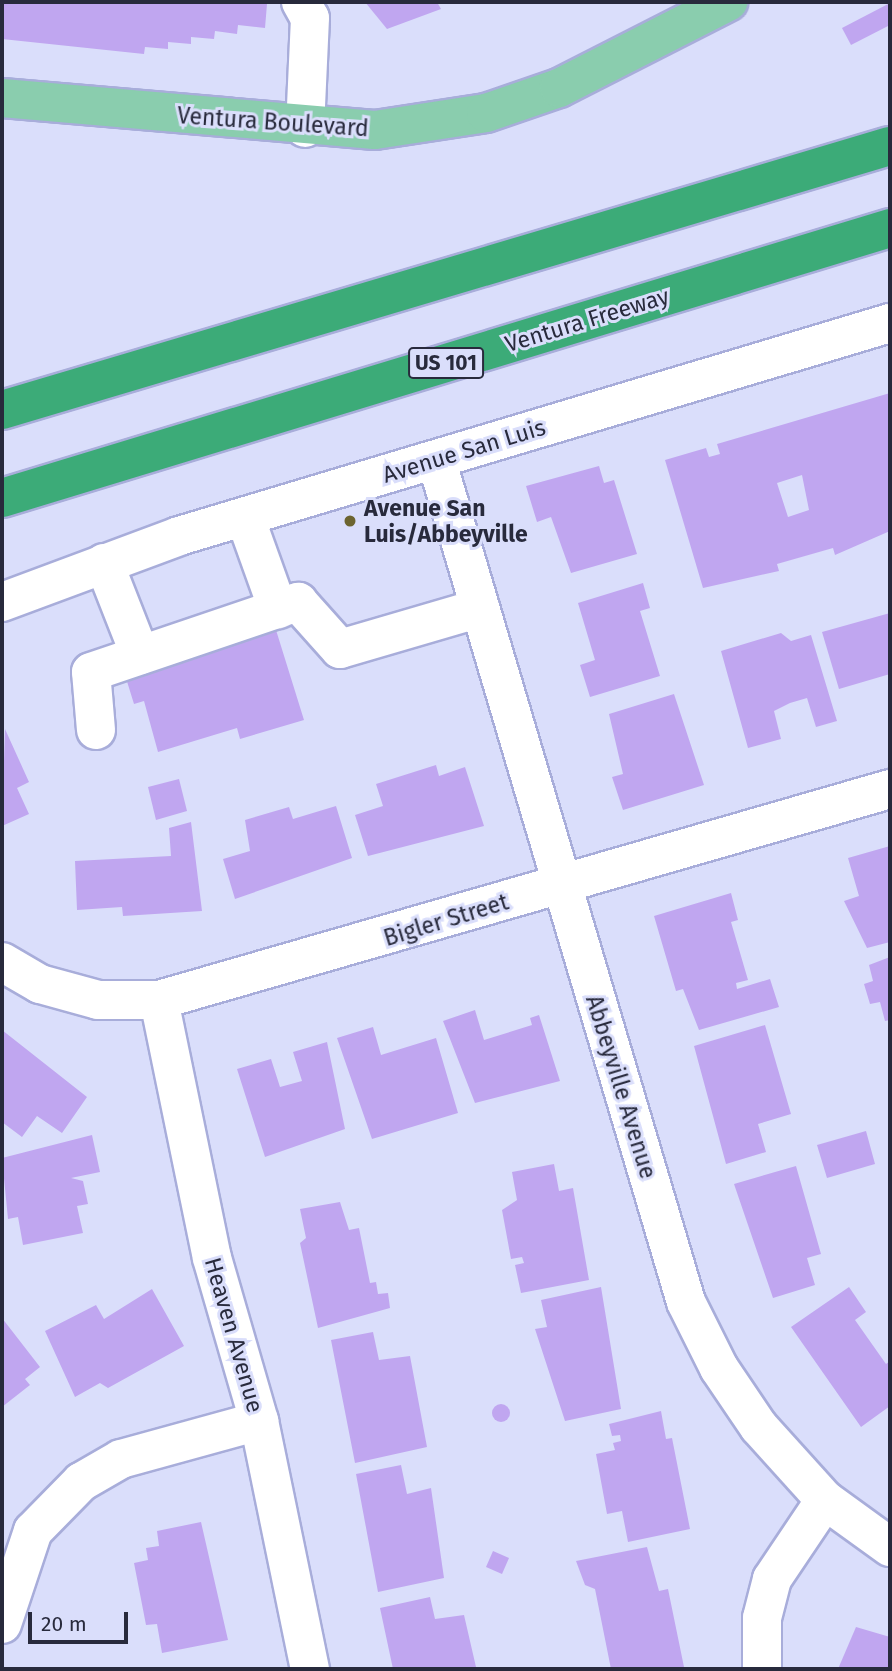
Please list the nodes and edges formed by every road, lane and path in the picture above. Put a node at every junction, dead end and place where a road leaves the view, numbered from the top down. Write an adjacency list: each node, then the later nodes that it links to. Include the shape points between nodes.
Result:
1 (301, 2): 4 (street, via 310,18)
2 (728, 2): 4 (main road, Ventura Boulevard, via 559,88 486,113 374,130)
3 (2, 98): 4 (main road, Ventura Boulevard)
4 (305, 128)
5 (890, 146): 8 (highway)
6 (890, 228): 10 (highway, Ventura Freeway / US 101)
7 (890, 323): 9 (street, Avenue San Luis)
8 (2, 410)
9 (436, 459): 11 (street, Avenue San Luis); 14 (street, Abbeyville Avenue)
10 (2, 498)
11 (245, 517): 12 (street, Avenue San Luis); 15 (street)
12 (104, 563): 13 (street, Avenue San Luis); 16 (street)
13 (2, 602)
14 (480, 608): 15 (street, via 340,649 298,602); 19 (street, Abbeyville Avenue)
15 (278, 609): 16 (street)
16 (140, 655): 17 (street, via 90,672)
17 (96, 730)
18 (890, 789): 19 (street, Bigler Street)
19 (561, 885): 21 (street, Bigler Street); 23 (street, Abbeyville Avenue, via 686,1302 719,1368 759,1427)
20 (2, 962): 21 (street, Bigler Street, via 40,984 98,1000)
21 (159, 1000): 22 (street, Heaven Avenue, via 212,1258)
22 (259, 1421): 25 (street, via 121,1459 81,1482 33,1531); 26 (street, Heaven Avenue)
23 (825, 1500): 24 (street, Abbeyville Avenue); 27 (street, via 772,1579 762,1618)
24 (890, 1546)
25 (2, 1624)
26 (310, 1669)
27 (762, 1669)

